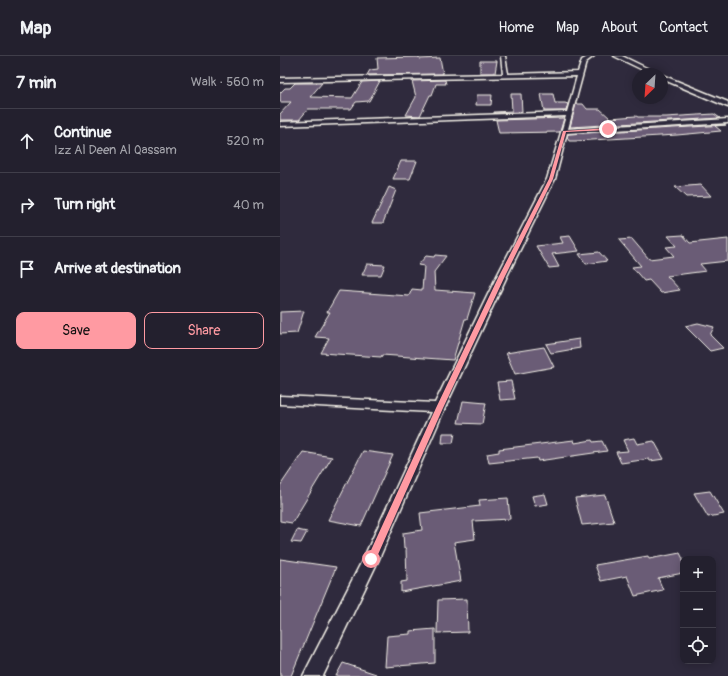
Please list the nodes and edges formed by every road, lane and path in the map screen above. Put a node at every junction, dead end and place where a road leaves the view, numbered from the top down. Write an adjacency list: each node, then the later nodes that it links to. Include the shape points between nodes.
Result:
1 (503, 56): 6 (street)
2 (592, 56): 5 (street, via 584,61)
3 (617, 56): 4 (street)
4 (643, 68)
5 (579, 74): 6 (street); 10 (street)
6 (506, 75): 7 (street)
7 (280, 80)
8 (668, 80): 9 (street)
9 (728, 106)
10 (570, 114): 12 (street); 13 (street)
11 (728, 121): 13 (street)
12 (280, 124)
13 (565, 131): 15 (street, via 551,179)
14 (280, 400): 15 (street)
15 (439, 408): 16 (street, via 371,559)
16 (313, 676)

